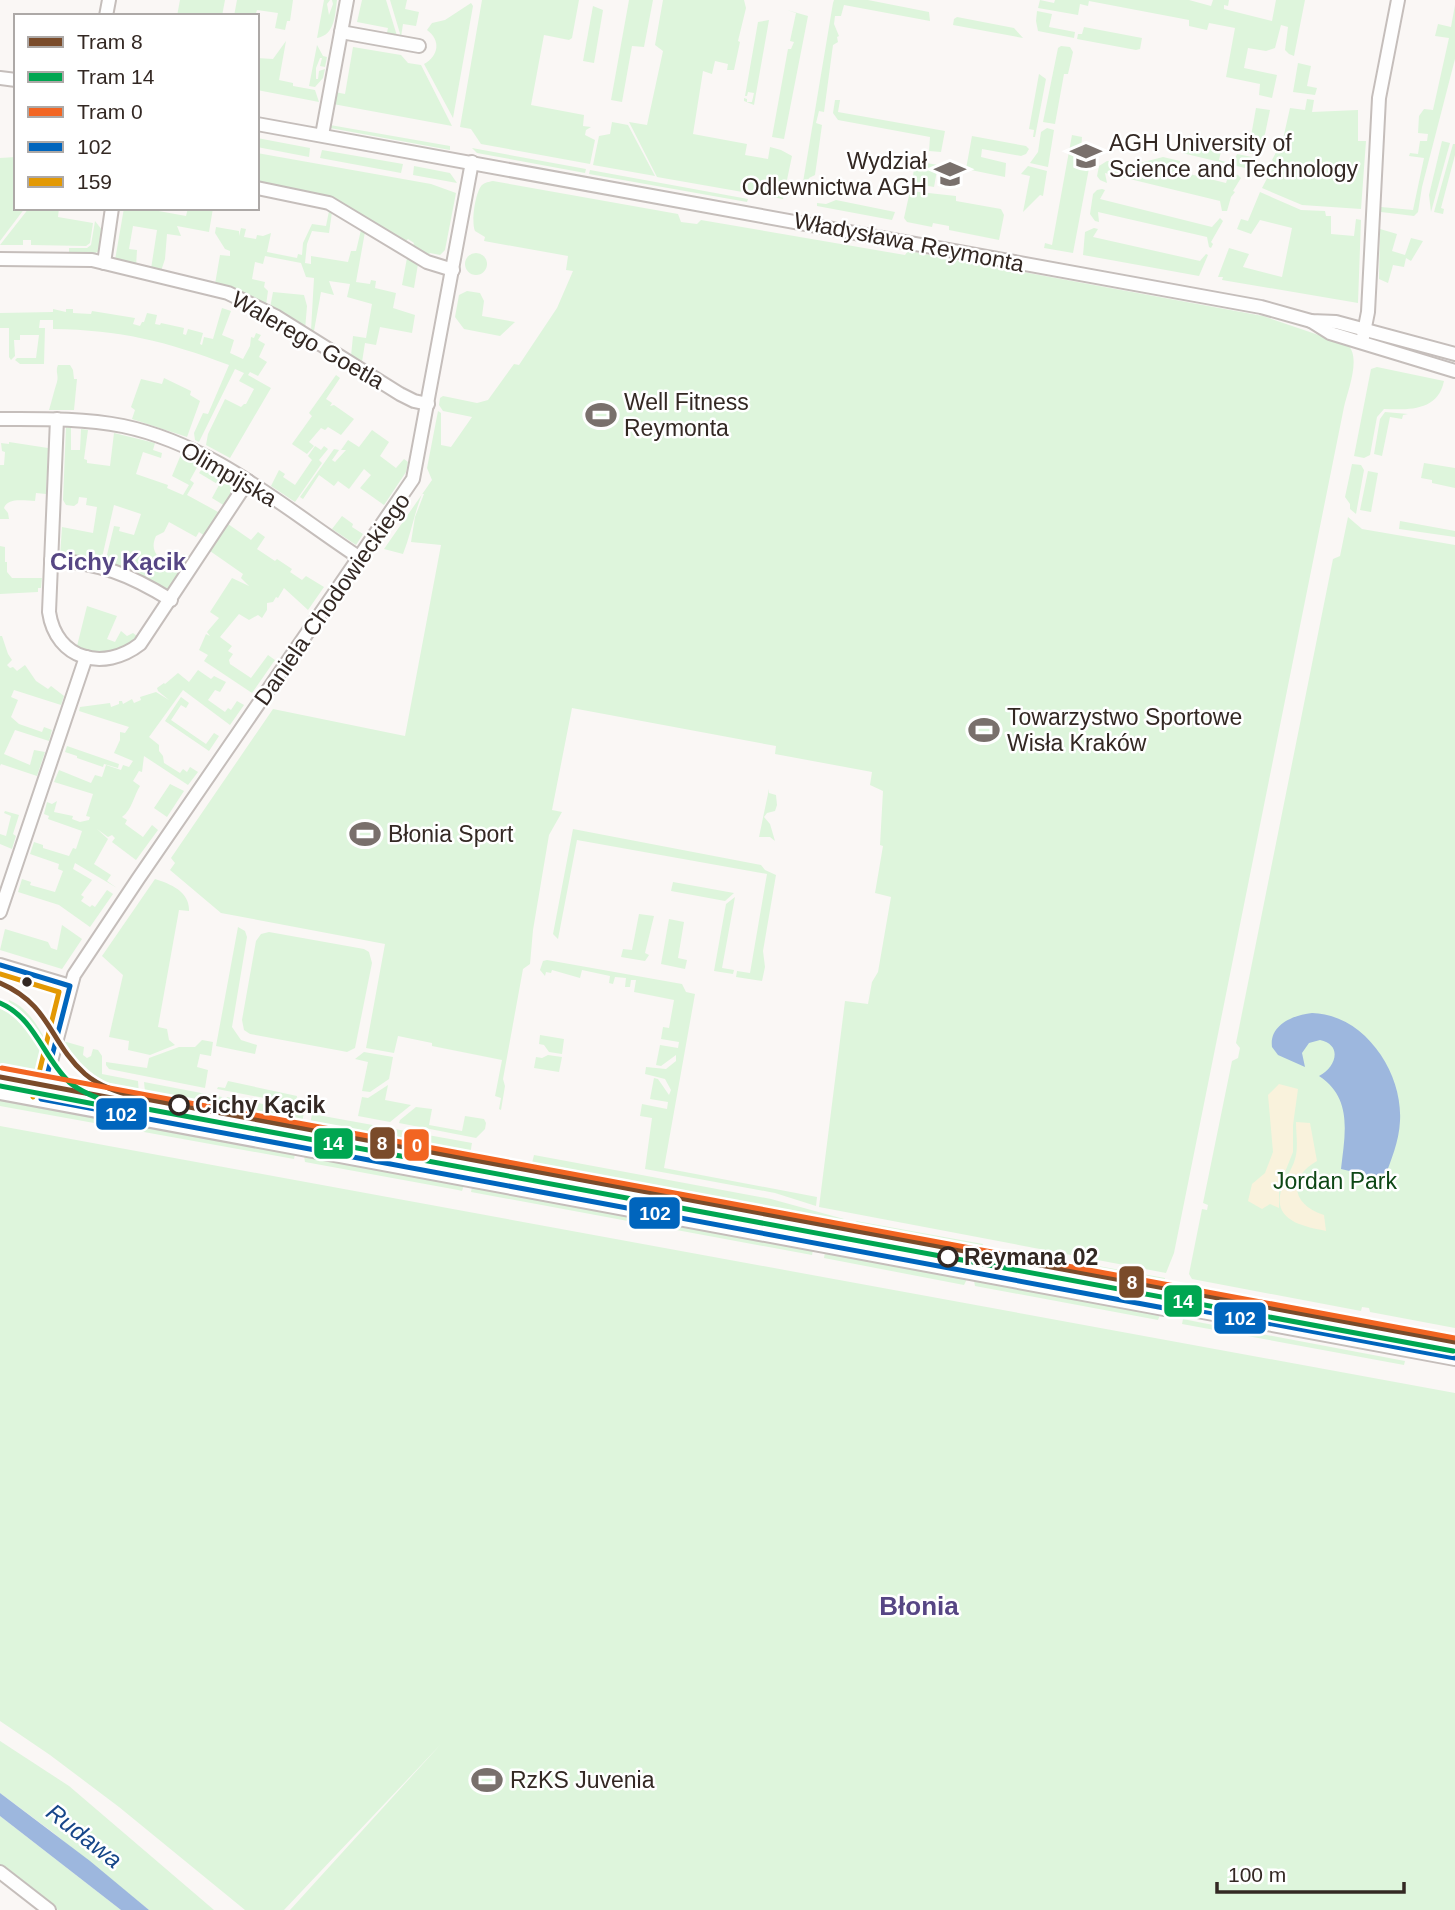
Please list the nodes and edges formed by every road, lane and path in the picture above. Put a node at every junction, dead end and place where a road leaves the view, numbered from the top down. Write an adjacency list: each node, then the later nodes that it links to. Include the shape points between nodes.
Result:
1 (347, 0): 3 (street)
2 (1398, 0): 13 (street, via 1378,99)
3 (341, 32): 4 (street); 6 (street)
4 (419, 47)
5 (259, 124): 6 (street, Władysława Reymonta)
6 (322, 135): 7 (street, Władysława Reymonta)
7 (472, 162): 12 (street, Daniela Chodowieckiego); 13 (street, Władysława Reymonta, via 1261,307 1311,321 1330,333)
8 (259, 188): 12 (street, via 325,201 427,262)
9 (112, 210): 11 (street)
10 (0, 259): 11 (street, Walerego Goetla)
11 (104, 263): 16 (street, Walerego Goetla, via 236,296 403,396)
12 (453, 271): 16 (street, Daniela Chodowieckiego)
13 (1364, 337): 14 (street, Władysława Reymonta); 15 (street, Władysława Reymonta)
14 (1455, 354)
15 (1455, 371)
16 (428, 404): 20 (street, Daniela Chodowieckiego, via 414,479)
17 (0, 419): 18 (street, Olimpijska)
18 (57, 419): 19 (street, Olimpijska, via 155,435 208,457); 21 (street)
19 (248, 481): 20 (street, Olimpijska); 22 (street)
20 (360, 558): 26 (street, Daniela Chodowieckiego, via 95,941)
21 (51, 560): 22 (street, via 109,568); 23 (street, via 48,597 52,626 66,647)
22 (171, 600): 23 (street, via 144,640 129,652 111,658)
23 (86, 657): 24 (street)
24 (0, 912)
25 (0, 965): 26 (street)
26 (70, 986): 28 (street, Daniela Chodowieckiego)
27 (0, 1092): 28 (street)
28 (41, 1099): 29 (street)
29 (1455, 1358)
30 (0, 1872): 31 (street)
31 (49, 1910)

